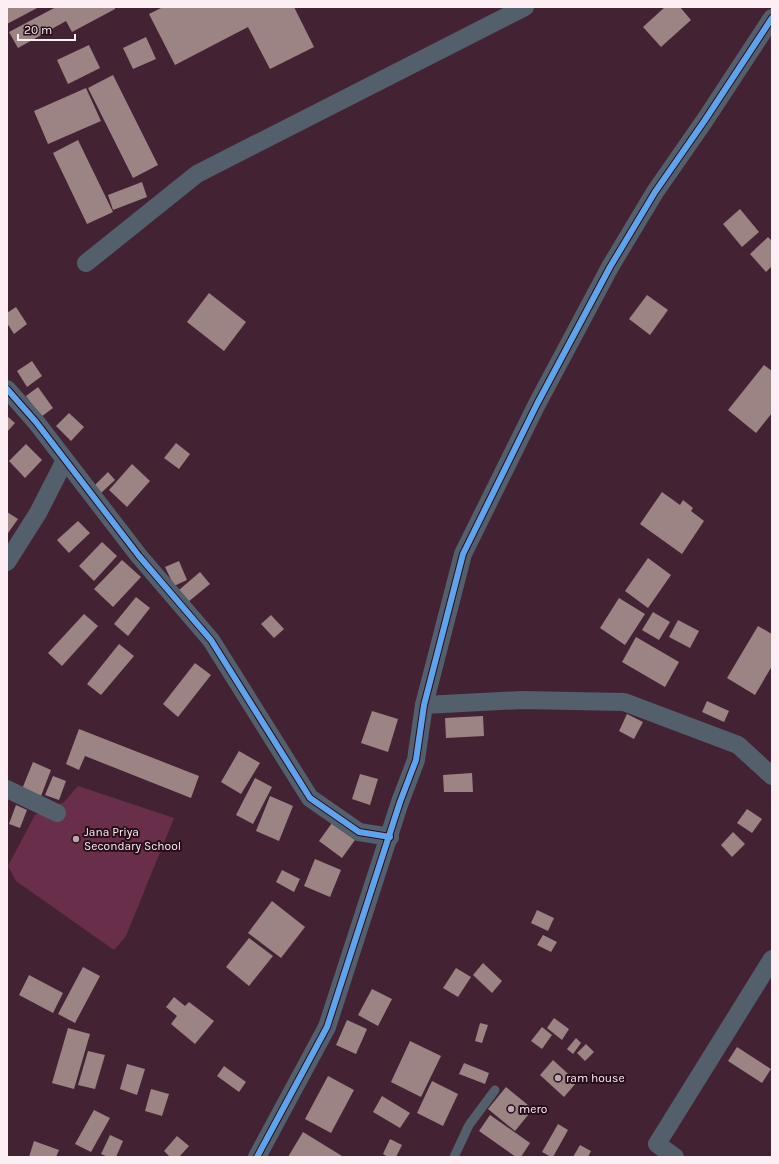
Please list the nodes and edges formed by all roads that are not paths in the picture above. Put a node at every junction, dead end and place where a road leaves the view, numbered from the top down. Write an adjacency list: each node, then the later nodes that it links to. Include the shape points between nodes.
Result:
1 (525, 7): 3 (street, via 198,174)
2 (772, 18): 7 (street, via 655,192 610,267 537,404 463,554)
3 (86, 263)
4 (7, 389): 5 (street)
5 (65, 460): 6 (street, via 38,513); 11 (street, via 139,556 211,640 310,798 359,832)
6 (7, 562)
7 (424, 705): 8 (street, via 522,700 624,702 738,745); 11 (street, via 416,760)
8 (772, 776)
9 (7, 789): 10 (street)
10 (56, 813)
11 (390, 836): 14 (street, via 327,1028)
12 (772, 958): 16 (street, via 657,1144)
13 (495, 1090): 15 (lane, via 469,1125)
14 (257, 1157)
15 (454, 1157)
16 (675, 1157)

